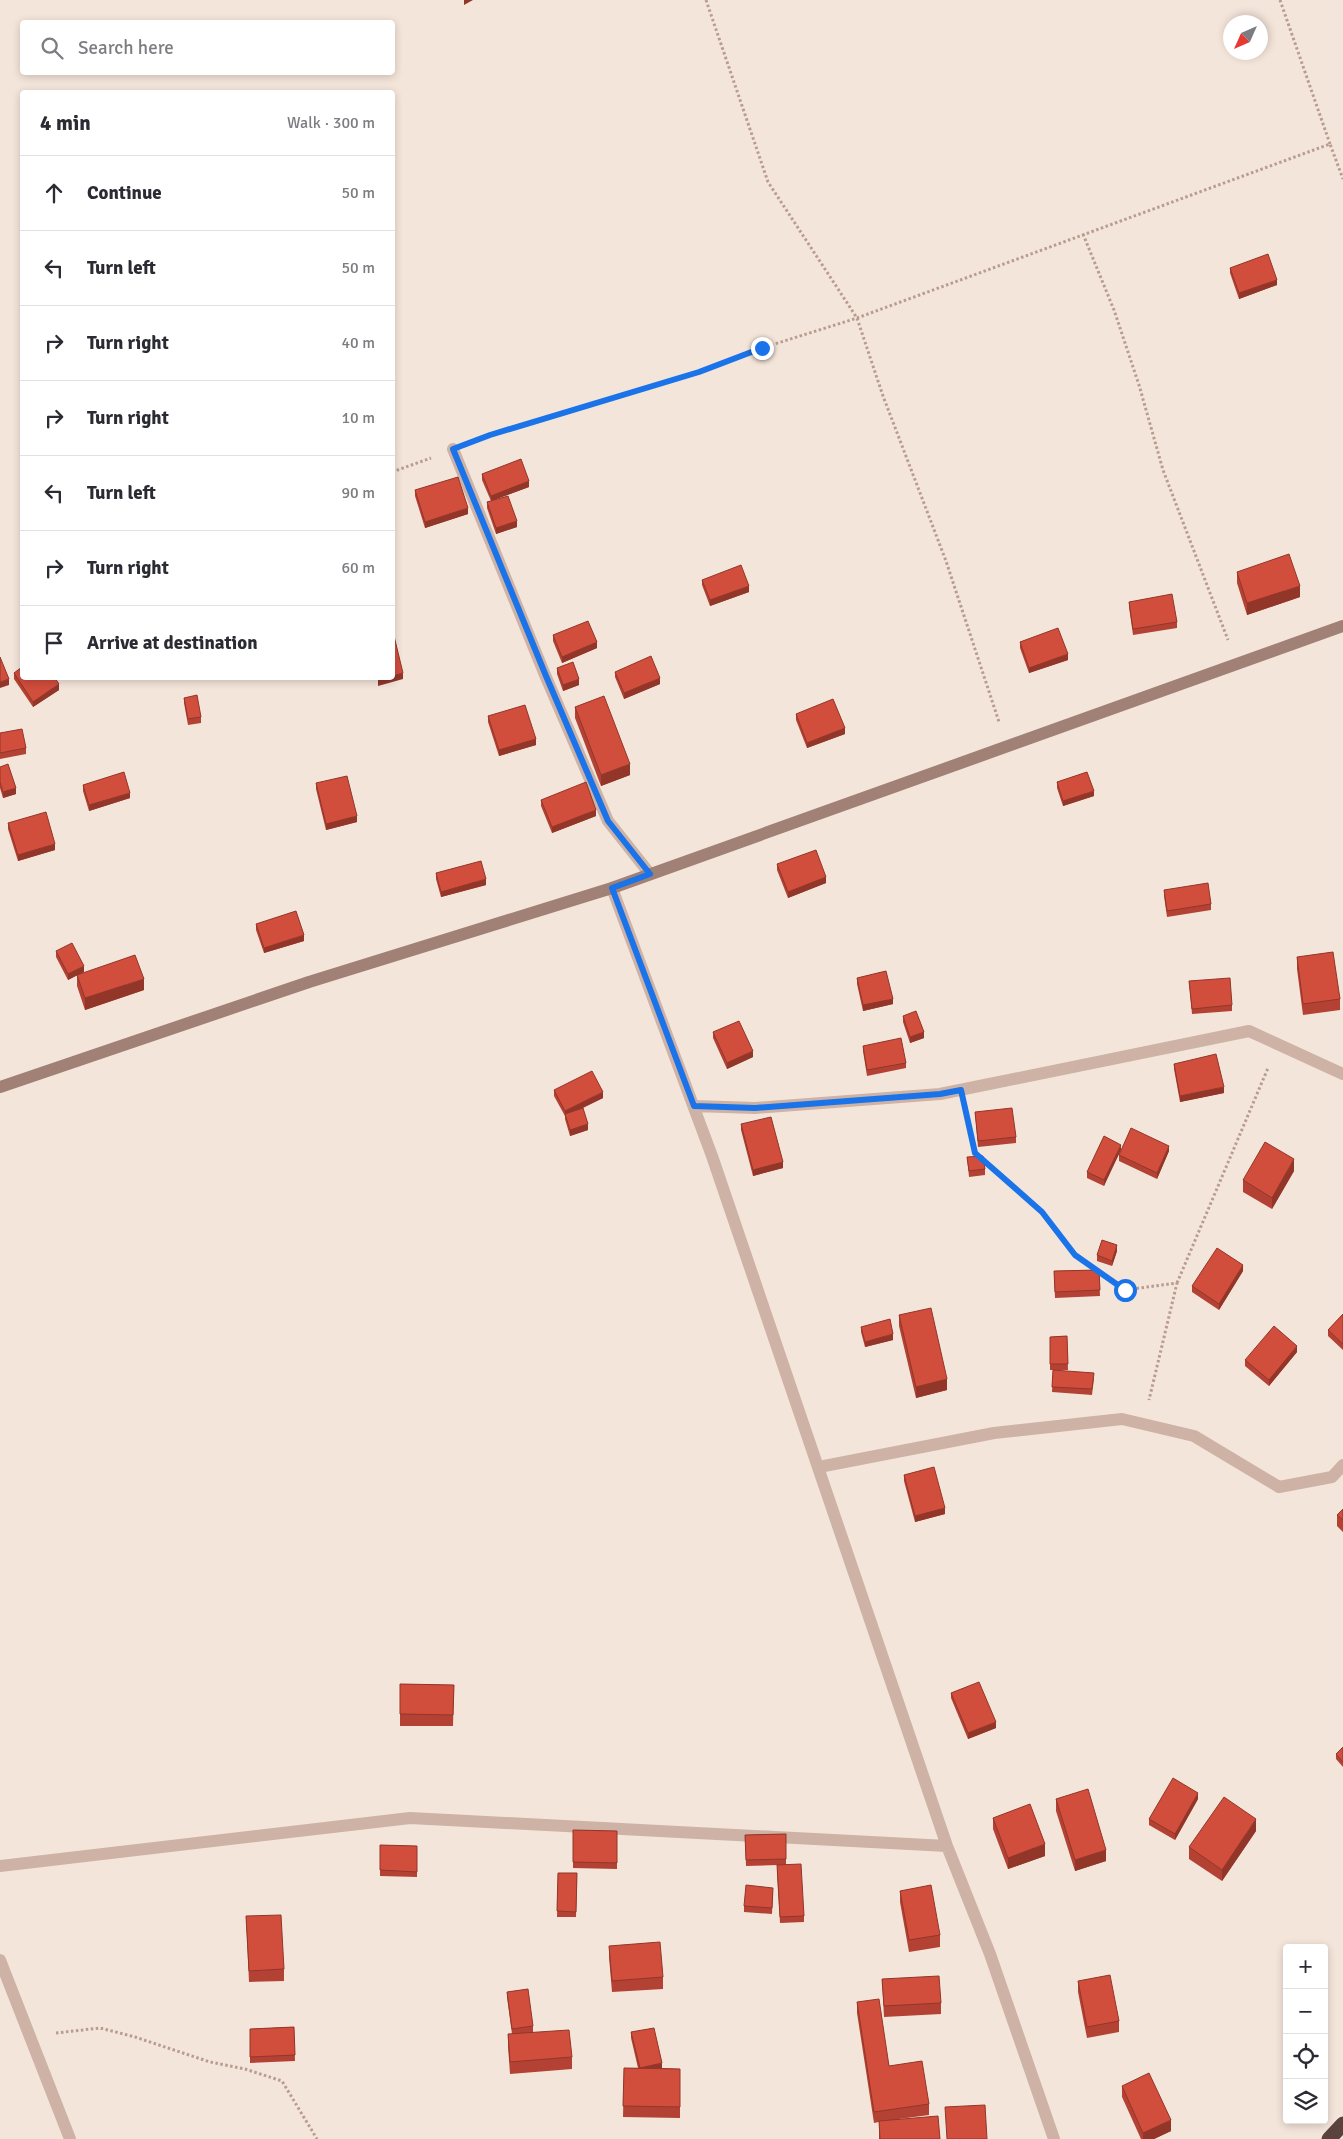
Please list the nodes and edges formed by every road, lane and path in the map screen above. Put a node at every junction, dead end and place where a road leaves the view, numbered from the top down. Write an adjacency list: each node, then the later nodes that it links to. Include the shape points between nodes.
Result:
1 (706, 0): 6 (path, via 768,182)
2 (1280, 0): 3 (path)
3 (1330, 144): 4 (path); 5 (path)
4 (1343, 179)
5 (1083, 234): 6 (path); 10 (path, via 1124,338 1163,470)
6 (857, 318): 7 (path, via 699,372); 11 (path, via 946,561)
7 (453, 449): 8 (path); 12 (street, via 608,821)
8 (395, 471)
9 (1343, 626): 10 (main road)
10 (1237, 664): 11 (main road)
11 (1007, 746): 12 (main road)
12 (650, 874): 13 (main road)
13 (612, 888): 16 (main road, via 308,982); 18 (street)
14 (1278, 1045): 15 (street); 17 (street, via 1248,1031); 19 (path)
15 (1343, 1074)
16 (0, 1087)
17 (961, 1090): 18 (street, via 755,1108); 19 (path, via 975,1153 1042,1212 1075,1255 1125,1290)
18 (694, 1106): 22 (street)
19 (1177, 1283): 20 (path)
20 (1144, 1424): 21 (street, via 1194,1436 1279,1487 1332,1477); 22 (street, via 1122,1419 994,1433)
21 (1343, 1465)
22 (819, 1468): 23 (street)
23 (947, 1846): 24 (street, via 410,1818); 30 (street, via 990,1954)
24 (0, 1866)
25 (0, 1960): 26 (street)
26 (31, 2039): 28 (street); 29 (path, via 100,2028 282,2081)
27 (1343, 2124): 31 (highway)
28 (70, 2139)
29 (317, 2139)
30 (1054, 2139)
31 (1330, 2139)

